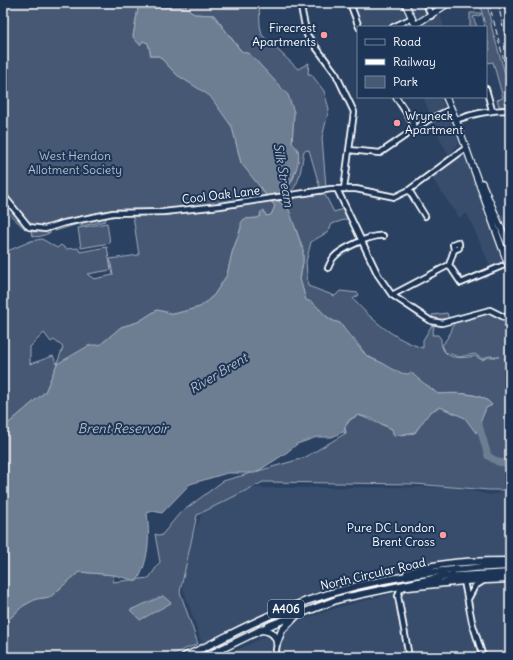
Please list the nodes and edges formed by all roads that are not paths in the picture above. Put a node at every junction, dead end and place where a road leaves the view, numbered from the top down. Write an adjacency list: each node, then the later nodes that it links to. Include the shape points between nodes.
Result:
1 (300, 3): 20 (street, via 307,34 336,74 354,112)
2 (350, 3): 8 (street)
3 (405, 3): 7 (main road)
4 (426, 3): 6 (street)
5 (449, 3): 6 (main road)
6 (431, 16): 10 (main road)
7 (412, 18): 9 (street); 10 (main road)
8 (359, 26)
9 (395, 26)
10 (416, 26)
11 (487, 92): 15 (street)
12 (397, 98): 18 (street, via 413,123)
13 (446, 98): 14 (main road)
14 (451, 109): 17 (main road); 18 (street)
15 (492, 110): 16 (street); 17 (street)
16 (509, 110)
17 (456, 120): 19 (main road)
18 (413, 130): 20 (street, via 380,153)
19 (466, 148): 21 (main road); 24 (street, Cool Oak Lane)
20 (350, 150): 23 (street)
21 (475, 173): 29 (main road); 34 (main road)
22 (337, 189): 23 (street, Cool Oak Lane); 25 (street, Cool Oak Lane, via 163,212 113,212 34,229 29,227); 28 (street)
23 (344, 189): 24 (street, Cool Oak Lane, via 356,189 391,197 399,196)
24 (408, 190): 26 (street)
25 (3, 195)
26 (425, 216)
27 (383, 236): 28 (street, via 377,235)
28 (360, 242): 33 (street, via 335,256); 35 (street, via 378,276)
29 (510, 249)
30 (454, 250): 31 (street)
31 (449, 265): 32 (street, via 460,283); 35 (street)
32 (502, 266)
33 (328, 268)
34 (510, 270)
35 (392, 295): 36 (street, via 431,321 442,322 490,310)
36 (510, 320)
37 (510, 561): 41 (highway, A406, via 429,566)
38 (510, 566): 40 (highway, A406)
39 (510, 573): 40 (highway, A406)
40 (461, 575): 41 (highway, North Circular Road / A406); 43 (highway, A406); 44 (highway, A406); 45 (highway, North Circular Road / A406); 46 (street)
41 (394, 578): 50 (highway, North Circular Road / A406, via 341,590 283,610)
42 (510, 579): 43 (highway, A406)
43 (486, 580): 46 (street, via 475,586)
44 (404, 587): 45 (highway, A406); 53 (street, via 398,596)
45 (383, 589): 47 (highway, North Circular Road / A406, via 339,599)
46 (468, 601): 54 (street)
47 (301, 612): 48 (highway, North Circular Road / A406); 49 (highway, via 282,630)
48 (258, 630): 49 (highway, via 273,633); 51 (highway, North Circular Road / A406)
49 (277, 642): 52 (street)
50 (184, 657)
51 (205, 657)
52 (275, 657)
53 (409, 657)
54 (482, 657)

